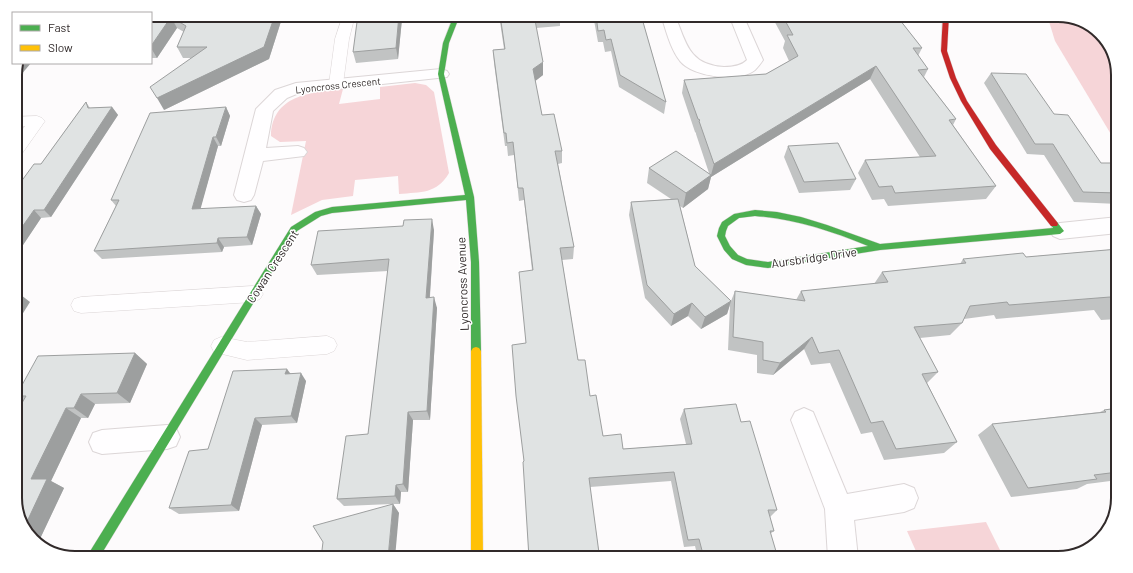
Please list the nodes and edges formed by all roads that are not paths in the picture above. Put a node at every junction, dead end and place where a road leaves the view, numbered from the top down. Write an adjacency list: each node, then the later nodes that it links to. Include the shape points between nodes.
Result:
1 (347, 22): 7 (lane)
2 (454, 22): 6 (street, Lyoncross Avenue, via 446,43)
3 (671, 22): 4 (street, via 685,57 693,64 709,71 737,70 749,66 755,60)
4 (739, 22)
5 (946, 22): 15 (street, via 944,53 957,91 991,143)
6 (441, 74): 7 (street, Lyoncross Crescent); 13 (street, Lyoncross Avenue)
7 (336, 84): 11 (street, Lyoncross Crescent, via 296,88 281,94 265,108)
8 (22, 122): 9 (lane, via 37,121)
9 (22, 141)
10 (298, 152): 11 (street)
11 (255, 155): 12 (street, Lyoncross Crescent)
12 (244, 195)
13 (470, 198): 17 (street, Cowan Crescent, via 332,210 318,214 294,229); 27 (street, Lyoncross Avenue, via 475,262)
14 (1111, 226): 15 (street, Aursbridge Drive)
15 (1060, 230): 16 (street, Aursbridge Drive)
16 (880, 248): 16 (street, Aursbridge Drive, via 768,265 746,262 735,257 721,236 725,224 735,217 765,214 828,227)
17 (253, 294): 18 (lane); 20 (street, Cowan Crescent)
18 (81, 305)
19 (327, 345): 20 (lane, via 247,351)
20 (221, 346): 22 (street, Cowan Crescent)
21 (804, 420): 25 (street)
22 (166, 436): 23 (street); 26 (street, Cowan Crescent)
23 (102, 442)
24 (904, 498): 25 (street)
25 (840, 509): 28 (street)
26 (98, 551)
27 (477, 551)
28 (843, 551)

